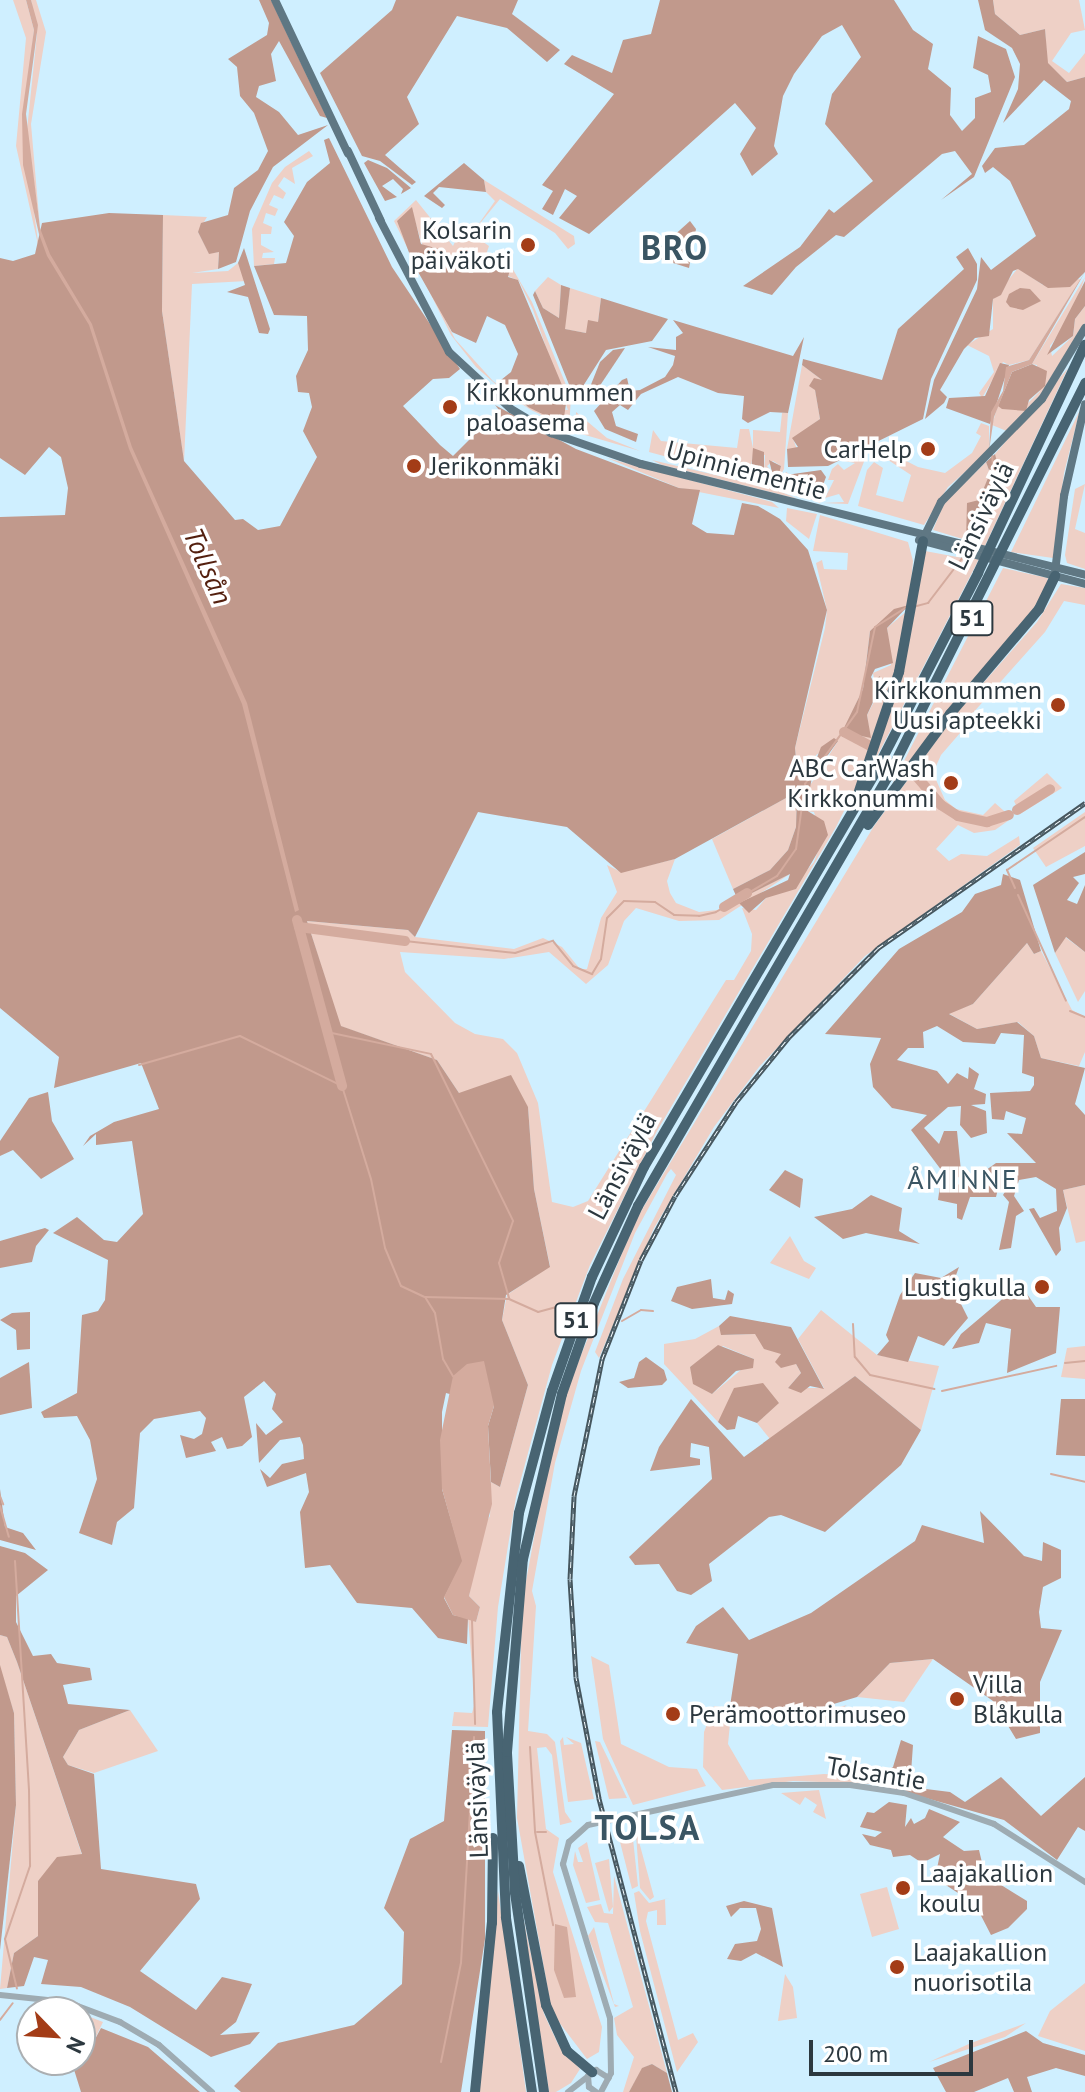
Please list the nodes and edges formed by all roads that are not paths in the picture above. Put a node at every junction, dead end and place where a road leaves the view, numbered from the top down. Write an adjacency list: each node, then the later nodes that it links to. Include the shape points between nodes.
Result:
1 (275, 0): 6 (main road, Upinniementie, via 391,244 449,352 478,382 528,421 610,455)
2 (1085, 328): 6 (main road, via 1042,399 941,502)
3 (1085, 345): 10 (highway, Länsiväylä / 51, via 948,636)
4 (1085, 383): 11 (highway, Länsiväylä / 51, via 960,641)
5 (1085, 404): 7 (main road, via 1064,496)
6 (924, 538): 7 (main road, Upinniementie); 10 (highway, via 888,711)
7 (1055, 572): 8 (main road); 9 (main road); 11 (highway, via 1028,625 950,714)
8 (1085, 575)
9 (1085, 584)
10 (848, 822): 12 (highway, Länsiväylä / 51, via 644,1167 572,1329 531,1460 517,1528 498,1684)
11 (849, 848): 13 (highway, Länsiväylä / 51, via 655,1173 582,1332 542,1466 523,1559 509,1685)
12 (496, 1788): 21 (highway, via 492,1923); 22 (highway, Länsiväylä / 51, via 506,1917)
13 (509, 1810): 17 (highway, via 546,2005 567,2051); 23 (highway, Länsiväylä / 51, via 527,1997)
14 (1085, 1882): 16 (street, Tolsantie, via 994,1824 888,1790 773,1785 580,1830 567,1846 563,1864 609,2011)
15 (0, 1995): 20 (street, via 67,2002 112,2018 159,2045)
16 (611, 2052): 17 (street); 18 (street, Tolsantie)
17 (593, 2073): 18 (street); 19 (street); 24 (street)
18 (610, 2082): 19 (street)
19 (596, 2091): 25 (street)
20 (212, 2092)
21 (475, 2092)
22 (532, 2092)
23 (544, 2092)
24 (568, 2092)
25 (578, 2092)

